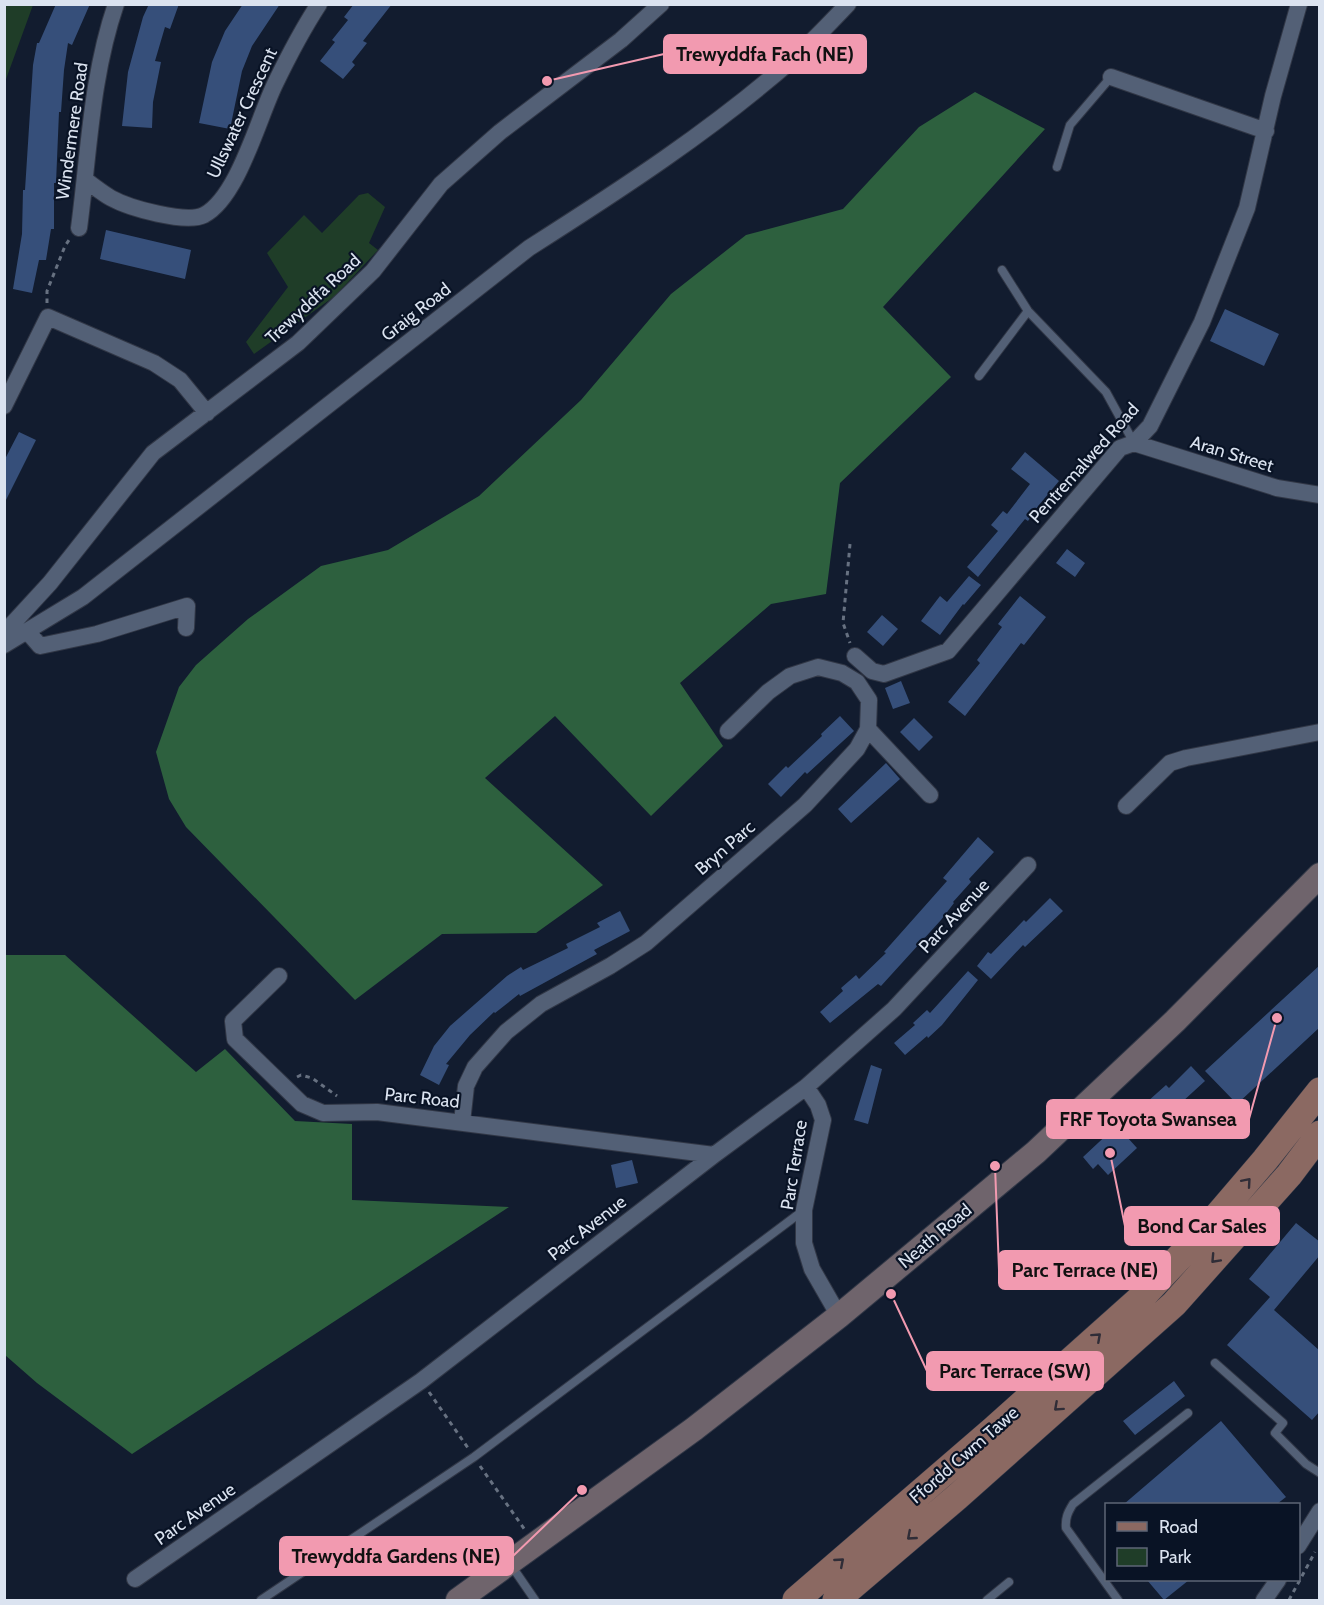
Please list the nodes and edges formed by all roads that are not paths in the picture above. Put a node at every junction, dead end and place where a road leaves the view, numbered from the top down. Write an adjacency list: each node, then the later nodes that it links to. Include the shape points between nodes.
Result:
1 (116, 4): 9 (street, Windermere Road, via 95,90)
2 (319, 4): 9 (street, Ullswater Crescent, via 274,86 234,183 203,216 175,218 141,209 112,198)
3 (661, 4): 15 (street, Trewyddfa Road, via 441,184 373,271 298,344)
4 (848, 4): 19 (street, Graig Road, via 794,58 708,127 529,248 102,583)
5 (1299, 4): 7 (street, Pentremalwed Road)
6 (1111, 76): 7 (street); 8 (lane, via 1070,124)
7 (1266, 131): 16 (street, Pentremalwed Road, via 1247,208 1202,322 1150,426)
8 (1057, 167)
9 (85, 180): 10 (street, Windermere Road)
10 (79, 228)
11 (1002, 270): 12 (lane)
12 (1028, 311): 13 (lane); 16 (lane, via 1106,392)
13 (979, 376)
14 (4, 406): 15 (street, via 48,317 154,363 180,380)
15 (207, 413): 20 (street, Trewyddfa Road, via 153,453 50,583)
16 (1134, 443): 17 (street, Aran Street, via 1277,488); 22 (street, Pentremalwed Road, via 1120,448 948,651 884,674 872,671)
17 (1320, 495)
18 (186, 628): 19 (street, via 187,606 97,634 40,646)
19 (27, 631): 21 (street, Graig Road)
20 (4, 633)
21 (4, 645)
22 (855, 656)
23 (868, 729): 24 (street, via 869,700 857,682 842,673 818,667 790,676); 26 (street); 33 (street, Bryn Parc, via 857,749 805,805 646,943 541,1004 506,1032 475,1066 466,1086)
24 (728, 731)
25 (1320, 732): 27 (street, via 1170,763)
26 (930, 795)
27 (1126, 806)
28 (1028, 865): 31 (street, Parc Avenue, via 894,1010)
29 (1320, 875): 37 (main road, Neath Road, via 1175,1021 1036,1152)
30 (279, 976): 33 (street, Parc Road, via 233,1021 235,1039 302,1104 323,1113 377,1112)
31 (806, 1087): 35 (street, Parc Avenue); 36 (street, Parc Terrace, via 823,1120)
32 (1320, 1091): 51 (main road, Ffordd Cwm Tawe, one-way to 32, via 1142,1297 1206,1229)
33 (462, 1122): 35 (street, Parc Road)
34 (1320, 1134): 52 (main road, Ffordd Cwm Tawe, one-way to 52, via 1289,1176 1174,1304)
35 (714, 1155): 44 (street, Parc Avenue, via 421,1381)
36 (804, 1210): 37 (street, Parc Terrace, via 804,1243 812,1269); 48 (lane, via 474,1457)
37 (839, 1316): 43 (main road, Neath Road)
38 (1215, 1363): 40 (lane, via 1283,1423 1275,1433)
39 (1188, 1413): 54 (lane, via 1068,1512 1066,1528)
40 (1320, 1473)
41 (1320, 1511): 42 (street)
42 (1300, 1544)
43 (510, 1564): 47 (lane); 49 (main road, Neath Road)
44 (135, 1580)
45 (1009, 1581): 53 (lane)
46 (1277, 1581): 55 (street)
47 (533, 1598): 50 (lane)
48 (261, 1600)
49 (458, 1600)
50 (522, 1600)
51 (796, 1600)
52 (836, 1600)
53 (987, 1600)
54 (1118, 1600)
55 (1264, 1600)

